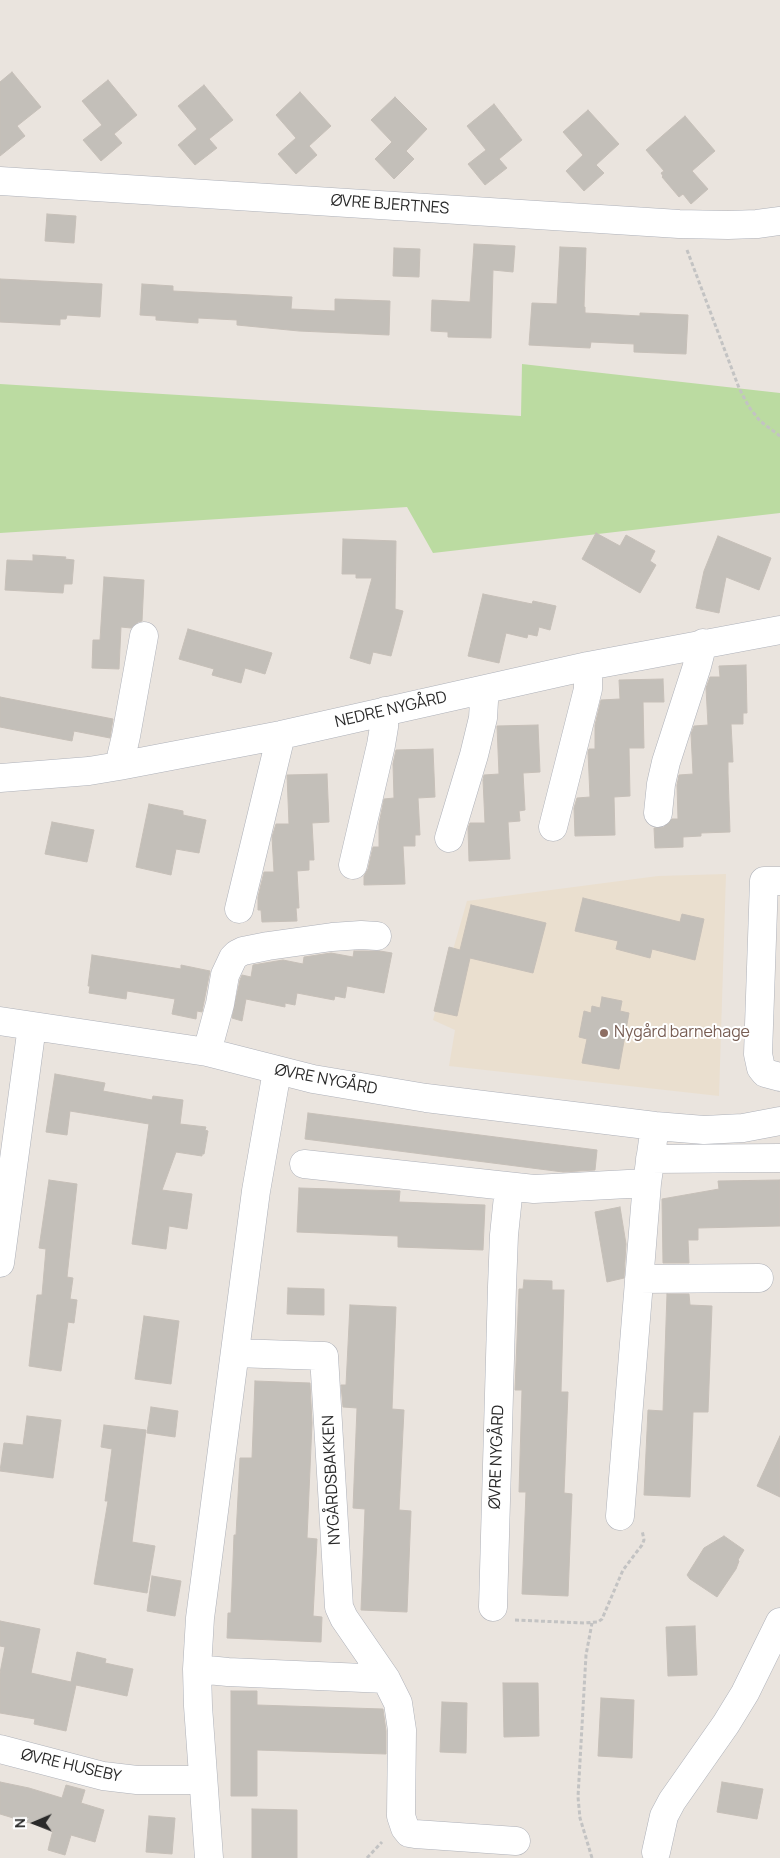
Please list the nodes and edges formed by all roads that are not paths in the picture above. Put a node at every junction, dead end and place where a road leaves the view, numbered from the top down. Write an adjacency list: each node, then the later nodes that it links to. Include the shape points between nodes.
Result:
1 (0, 181): 2 (street, ØVRE BJERTNES, via 685,224 738,225)
2 (780, 221)
3 (780, 630): 5 (street, NEDRE NYGÅRD)
4 (144, 636): 10 (street)
5 (703, 644): 6 (street, NEDRE NYGÅRD); 12 (street, via 666,762)
6 (588, 666): 7 (street, NEDRE NYGÅRD); 13 (street, via 588,689)
7 (480, 691): 8 (street, NEDRE NYGÅRD); 14 (street, via 484,701 483,718)
8 (385, 712): 9 (street, NEDRE NYGÅRD); 15 (street, via 381,745)
9 (281, 735): 10 (street, NEDRE NYGÅRD); 17 (street)
10 (119, 766): 11 (street, NEDRE NYGÅRD)
11 (0, 778)
12 (658, 813)
13 (553, 827)
14 (449, 838)
15 (353, 864)
16 (780, 881): 23 (street, via 764,881 758,1054 765,1073)
17 (239, 908)
18 (377, 936): 21 (street, via 332,937 237,954 225,975)
19 (0, 1021): 20 (street, ØVRE NYGÅRD)
20 (32, 1026): 21 (street, ØVRE NYGÅRD); 30 (street)
21 (207, 1052): 22 (street, ØVRE NYGÅRD)
22 (277, 1071): 25 (street, ØVRE NYGÅRD, via 358,1088); 33 (street, via 260,1162)
23 (780, 1077)
24 (780, 1120): 25 (street, ØVRE NYGÅRD, via 727,1130)
25 (655, 1126): 28 (street)
26 (780, 1158): 28 (street)
27 (304, 1164): 29 (street)
28 (648, 1171): 29 (street, via 534,1189); 32 (street)
29 (509, 1187): 35 (street, ØVRE NYGÅRD, via 502,1287)
30 (0, 1263)
31 (759, 1278): 32 (street)
32 (639, 1279): 34 (street)
33 (235, 1353): 37 (street, via 206,1563); 38 (street, NYGÅRDSBAKKEN, via 324,1356 339,1607)
34 (620, 1516)
35 (493, 1607)
36 (780, 1622): 42 (street, via 746,1693 672,1801 664,1816)
37 (197, 1669): 38 (street); 40 (street)
38 (386, 1679): 41 (street, NYGÅRDSBAKKEN, via 401,1714 401,1816 404,1828 414,1834)
39 (0, 1749): 40 (street, ØVRE HUSEBY, via 103,1776 137,1780)
40 (202, 1780): 43 (street)
41 (516, 1841)
42 (656, 1852)
43 (209, 1858)

